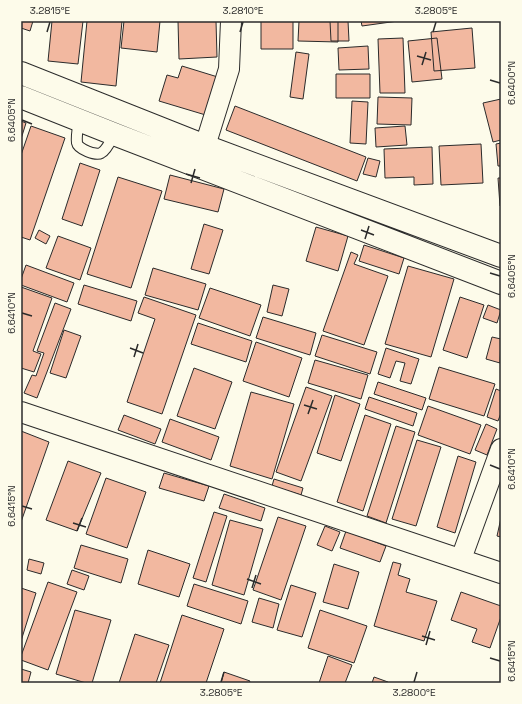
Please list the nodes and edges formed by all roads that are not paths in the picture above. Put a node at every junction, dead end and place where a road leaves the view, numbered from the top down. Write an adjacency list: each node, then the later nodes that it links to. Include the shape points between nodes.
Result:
1 (232, 21): 4 (street, via 229,69)
2 (21, 73): 4 (main road)
3 (21, 97): 6 (main road)
4 (205, 146): 5 (main road)
5 (501, 256)
6 (501, 283)
7 (21, 412): 9 (street)
8 (501, 449): 9 (street)
9 (461, 559): 10 (street)
10 (501, 573)

